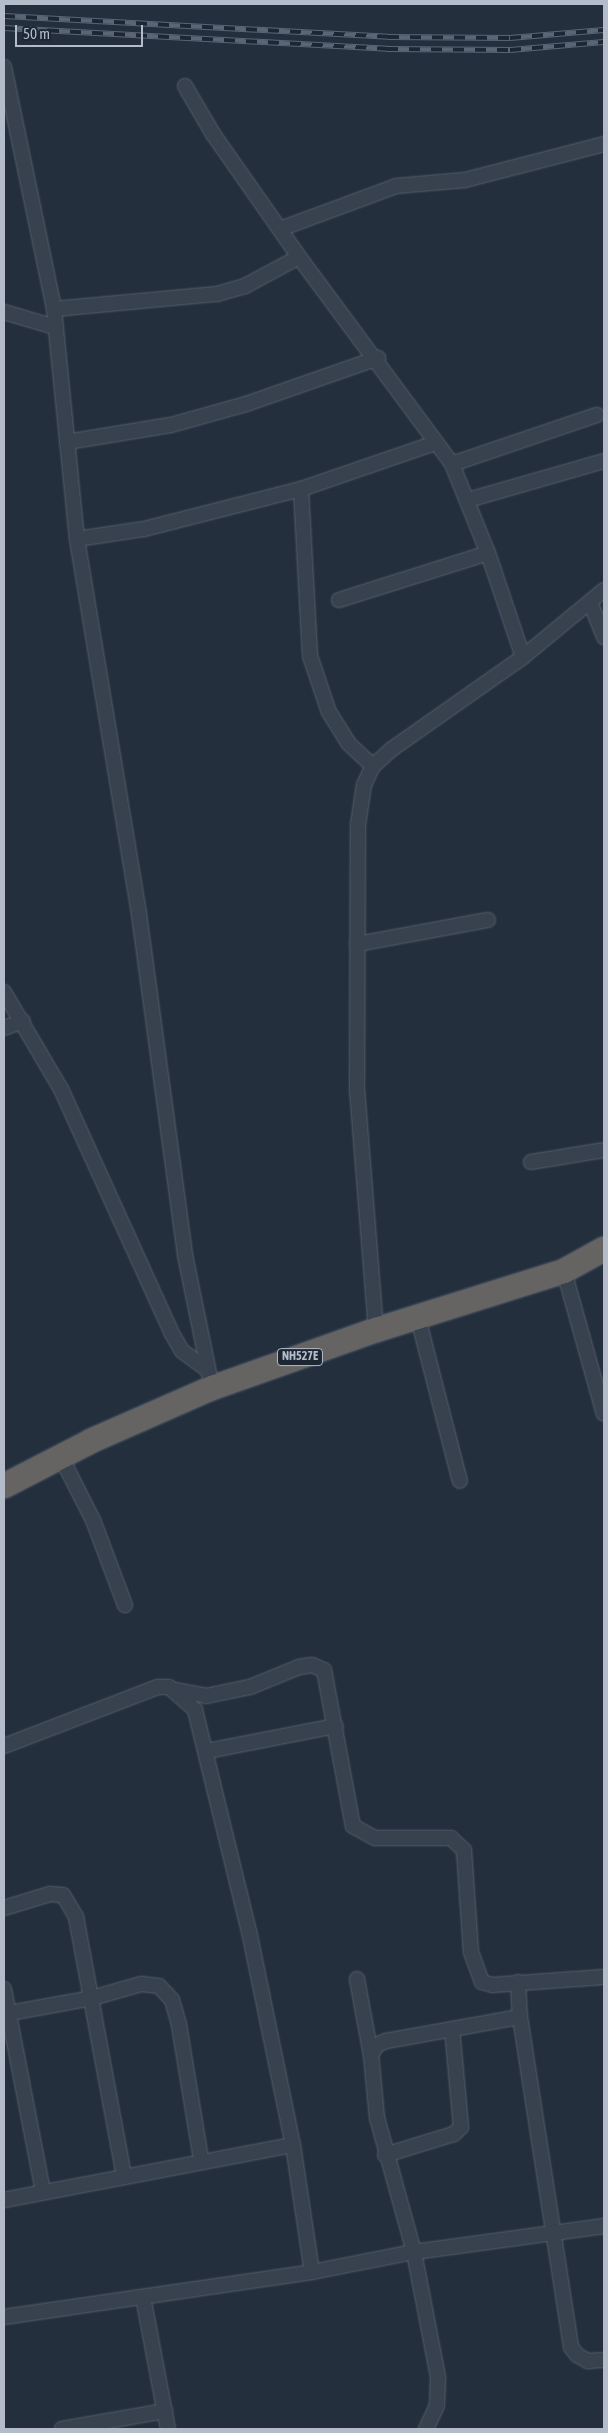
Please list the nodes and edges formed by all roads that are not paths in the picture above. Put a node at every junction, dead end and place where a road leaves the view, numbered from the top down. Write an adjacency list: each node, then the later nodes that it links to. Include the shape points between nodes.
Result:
1 (4, 67): 6 (street)
2 (185, 86): 4 (street)
3 (604, 144): 4 (street, via 465,180 396,186)
4 (280, 229): 5 (street)
5 (299, 256): 6 (street, via 245,286 217,294); 9 (street)
6 (54, 309): 8 (street)
7 (4, 312): 8 (street)
8 (55, 327): 11 (street)
9 (378, 358): 11 (street, via 246,404 172,425); 12 (street)
10 (597, 415): 14 (street)
11 (67, 442): 17 (street)
12 (435, 443): 14 (street); 15 (street)
13 (604, 461): 16 (street)
14 (452, 464): 16 (street)
15 (302, 489): 17 (street, via 144,529); 24 (street, via 310,656 329,712 348,743)
16 (468, 500): 18 (street)
17 (77, 539): 36 (street, via 139,914 185,1255)
18 (488, 553): 20 (street); 23 (street)
19 (604, 590): 21 (street)
20 (339, 600)
21 (590, 602): 22 (street); 23 (street)
22 (604, 637)
23 (523, 657): 24 (street)
24 (373, 766): 26 (street, via 364,786 358,825)
25 (488, 920): 26 (street)
26 (357, 944): 35 (street, via 357,1091)
27 (4, 992): 28 (street)
28 (23, 1021): 29 (street); 36 (street, via 61,1089 170,1332 182,1351)
29 (4, 1028)
30 (604, 1150): 31 (street)
31 (531, 1162)
32 (604, 1248): 33 (highway, NH527E)
33 (564, 1270): 34 (highway, NH527E); 37 (street)
34 (418, 1318): 35 (highway, NH527E); 39 (street)
35 (376, 1330): 36 (highway, NH527E)
36 (209, 1379): 38 (highway, NH527E)
37 (604, 1414)
38 (61, 1457): 40 (highway, NH527E); 41 (street, via 93,1520)
39 (460, 1481)
40 (4, 1486)
41 (125, 1604)
42 (169, 1687): 43 (street, via 189,1695 221,1694 312,1665 324,1670); 44 (street, via 149,1690); 45 (street, via 195,1710)
43 (336, 1726): 45 (street); 49 (street, via 353,1826 375,1838 458,1841 467,1863 471,1952 476,1973 482,1982 492,1985)
44 (4, 1746)
45 (207, 1751): 56 (street)
46 (4, 1908): 51 (street, via 50,1894 63,1895 76,1917)
47 (604, 1977): 49 (street)
48 (357, 1979): 55 (street)
49 (518, 1982): 53 (street)
50 (4, 1989): 52 (street)
51 (92, 1998): 52 (street); 58 (street, via 141,1984 159,1986 172,2000); 59 (street)
52 (6, 2014): 60 (street)
53 (520, 2017): 54 (street); 63 (street)
54 (452, 2029): 55 (street, via 386,2041 377,2045); 57 (street, via 461,2127 454,2134)
55 (371, 2056): 57 (street, via 375,2109)
56 (293, 2145): 58 (street); 65 (street)
57 (385, 2155): 64 (street)
58 (201, 2160): 59 (street)
59 (124, 2175): 60 (street)
60 (43, 2192): 61 (street)
61 (4, 2200)
62 (604, 2226): 63 (street)
63 (552, 2236): 64 (street); 68 (street, via 571,2347 588,2361)
64 (414, 2252): 65 (street); 72 (street, via 438,2378 437,2405)
65 (312, 2272): 66 (street)
66 (143, 2298): 67 (street); 69 (street)
67 (4, 2317)
68 (604, 2360)
69 (165, 2411): 70 (street); 71 (street)
70 (62, 2429)
71 (168, 2429)
72 (426, 2429)

